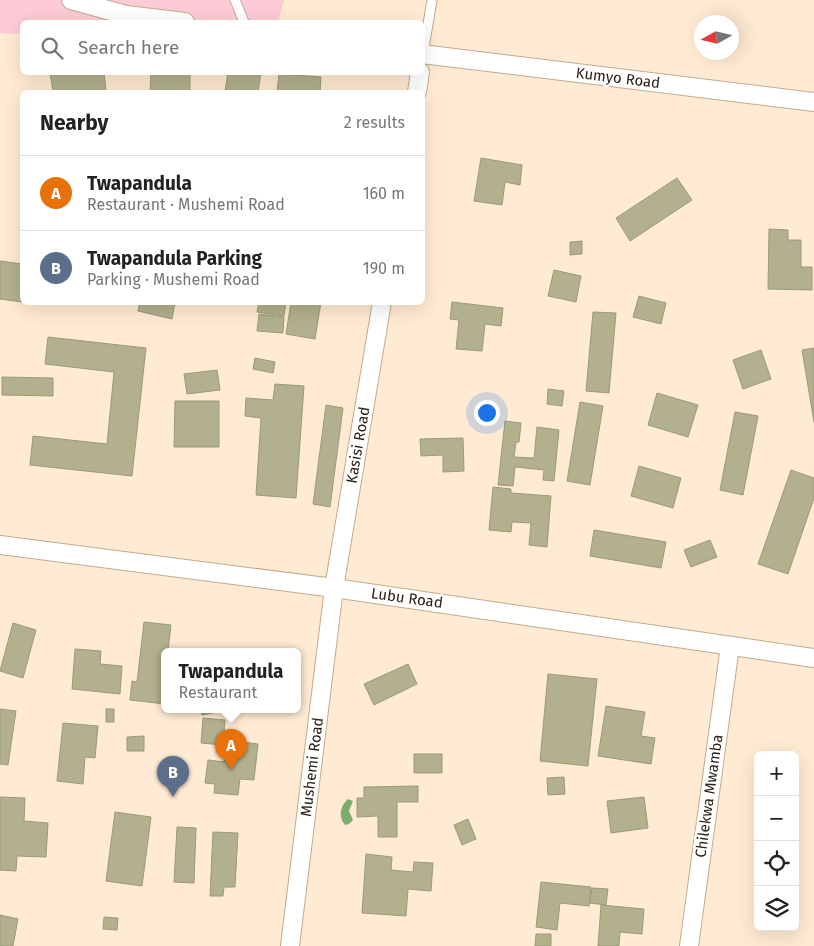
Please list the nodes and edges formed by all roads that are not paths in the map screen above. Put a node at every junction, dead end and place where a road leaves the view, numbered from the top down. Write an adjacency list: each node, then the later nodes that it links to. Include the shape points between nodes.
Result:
1 (71, 0): 4 (street, via 126,15)
2 (235, 0): 5 (lane)
3 (432, 0): 6 (lane)
4 (168, 20)
5 (243, 20)
6 (425, 43)
7 (425, 55): 10 (street, Kumyo Road)
8 (420, 75): 9 (street)
9 (417, 90)
10 (814, 102)
11 (381, 305): 13 (street, Kasisi Road)
12 (0, 545): 13 (street, Lubu Road)
13 (334, 588): 14 (street, Lubu Road); 16 (street, Mushemi Road)
14 (730, 646): 15 (street, Lubu Road); 17 (street, Chilekwa Mwamba)
15 (814, 658)
16 (290, 946)
17 (688, 946)

